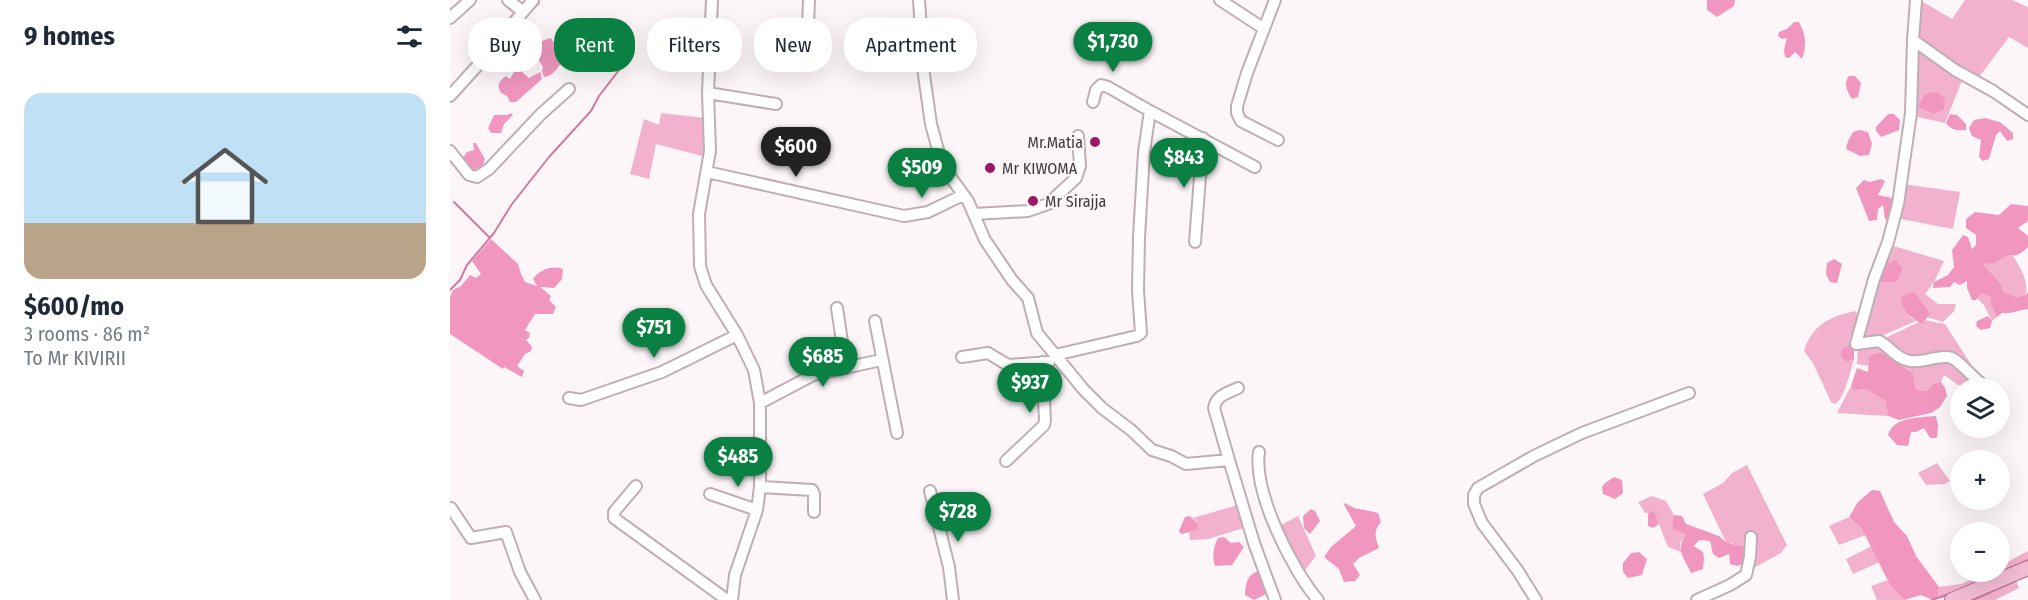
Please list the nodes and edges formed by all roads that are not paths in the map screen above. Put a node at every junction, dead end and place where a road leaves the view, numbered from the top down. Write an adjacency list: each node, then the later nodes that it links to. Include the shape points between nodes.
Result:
1 (470, 0): 11 (street)
2 (508, 0): 10 (street)
3 (533, 0): 10 (street)
4 (712, 0): 16 (street)
5 (809, 0): 12 (street)
6 (919, 0): 28 (street, via 931,124 941,161)
7 (1220, 0): 13 (street)
8 (1275, 0): 13 (street)
9 (1916, 0): 14 (street)
10 (522, 11): 17 (street)
11 (450, 18)
12 (808, 18)
13 (1263, 28): 24 (street, via 1236,113 1241,121)
14 (1913, 40): 21 (street); 39 (street, via 1911,113 1898,204 1856,344 1879,341 1910,361 1949,357)
15 (569, 89): 25 (street, via 477,177 469,175)
16 (708, 93): 19 (street); 27 (street)
17 (450, 96)
18 (1093, 102): 20 (street, via 1101,85)
19 (776, 104)
20 (1150, 111): 23 (street); 35 (street, via 1139,237 1141,333)
21 (2028, 115)
22 (1078, 136): 29 (street, via 1080,166 1076,178 1048,204 1028,212)
23 (1203, 138): 26 (street); 30 (street)
24 (1278, 140)
25 (450, 151)
26 (1255, 167)
27 (707, 172): 28 (street, via 904,216 938,209); 33 (street, via 699,214 700,266 706,285)
28 (963, 195): 29 (street)
29 (974, 214): 35 (street, via 985,240 1028,298 1037,333)
30 (1195, 242)
31 (837, 309): 38 (street)
32 (875, 321): 36 (street)
33 (737, 335): 42 (street, via 662,372 582,400); 43 (street, via 754,370)
34 (962, 357): 37 (street, via 988,353 1008,365)
35 (1058, 358): 37 (street); 46 (street, via 1102,408 1152,450 1185,464)
36 (881, 360): 38 (street); 44 (street)
37 (1042, 362): 47 (street, via 1044,425)
38 (846, 368): 43 (street, via 813,375)
39 (1973, 378)
40 (1238, 388): 46 (street, via 1222,396 1214,408)
41 (1689, 393): 63 (street, via 1582,433 1478,488 1474,504 1482,523)
42 (569, 398)
43 (760, 403): 49 (street)
44 (897, 433)
45 (1259, 452): 62 (street, via 1268,507 1278,533)
46 (1229, 460): 61 (street)
47 (1006, 461)
48 (636, 486): 58 (street, via 614,512 614,518)
49 (760, 487): 53 (street); 54 (street, via 812,490)
50 (930, 491): 60 (street)
51 (710, 494): 53 (street)
52 (451, 508): 57 (street, via 471,538 506,532)
53 (757, 510): 59 (street, via 735,575)
54 (814, 512)
55 (1751, 537): 64 (street, via 1746,575)
56 (2028, 568): 65 (main road)
57 (535, 600)
58 (727, 600)
59 (732, 600)
60 (953, 600)
61 (1275, 600)
62 (1318, 600)
63 (1536, 600)
64 (1697, 600)
65 (1952, 600)

